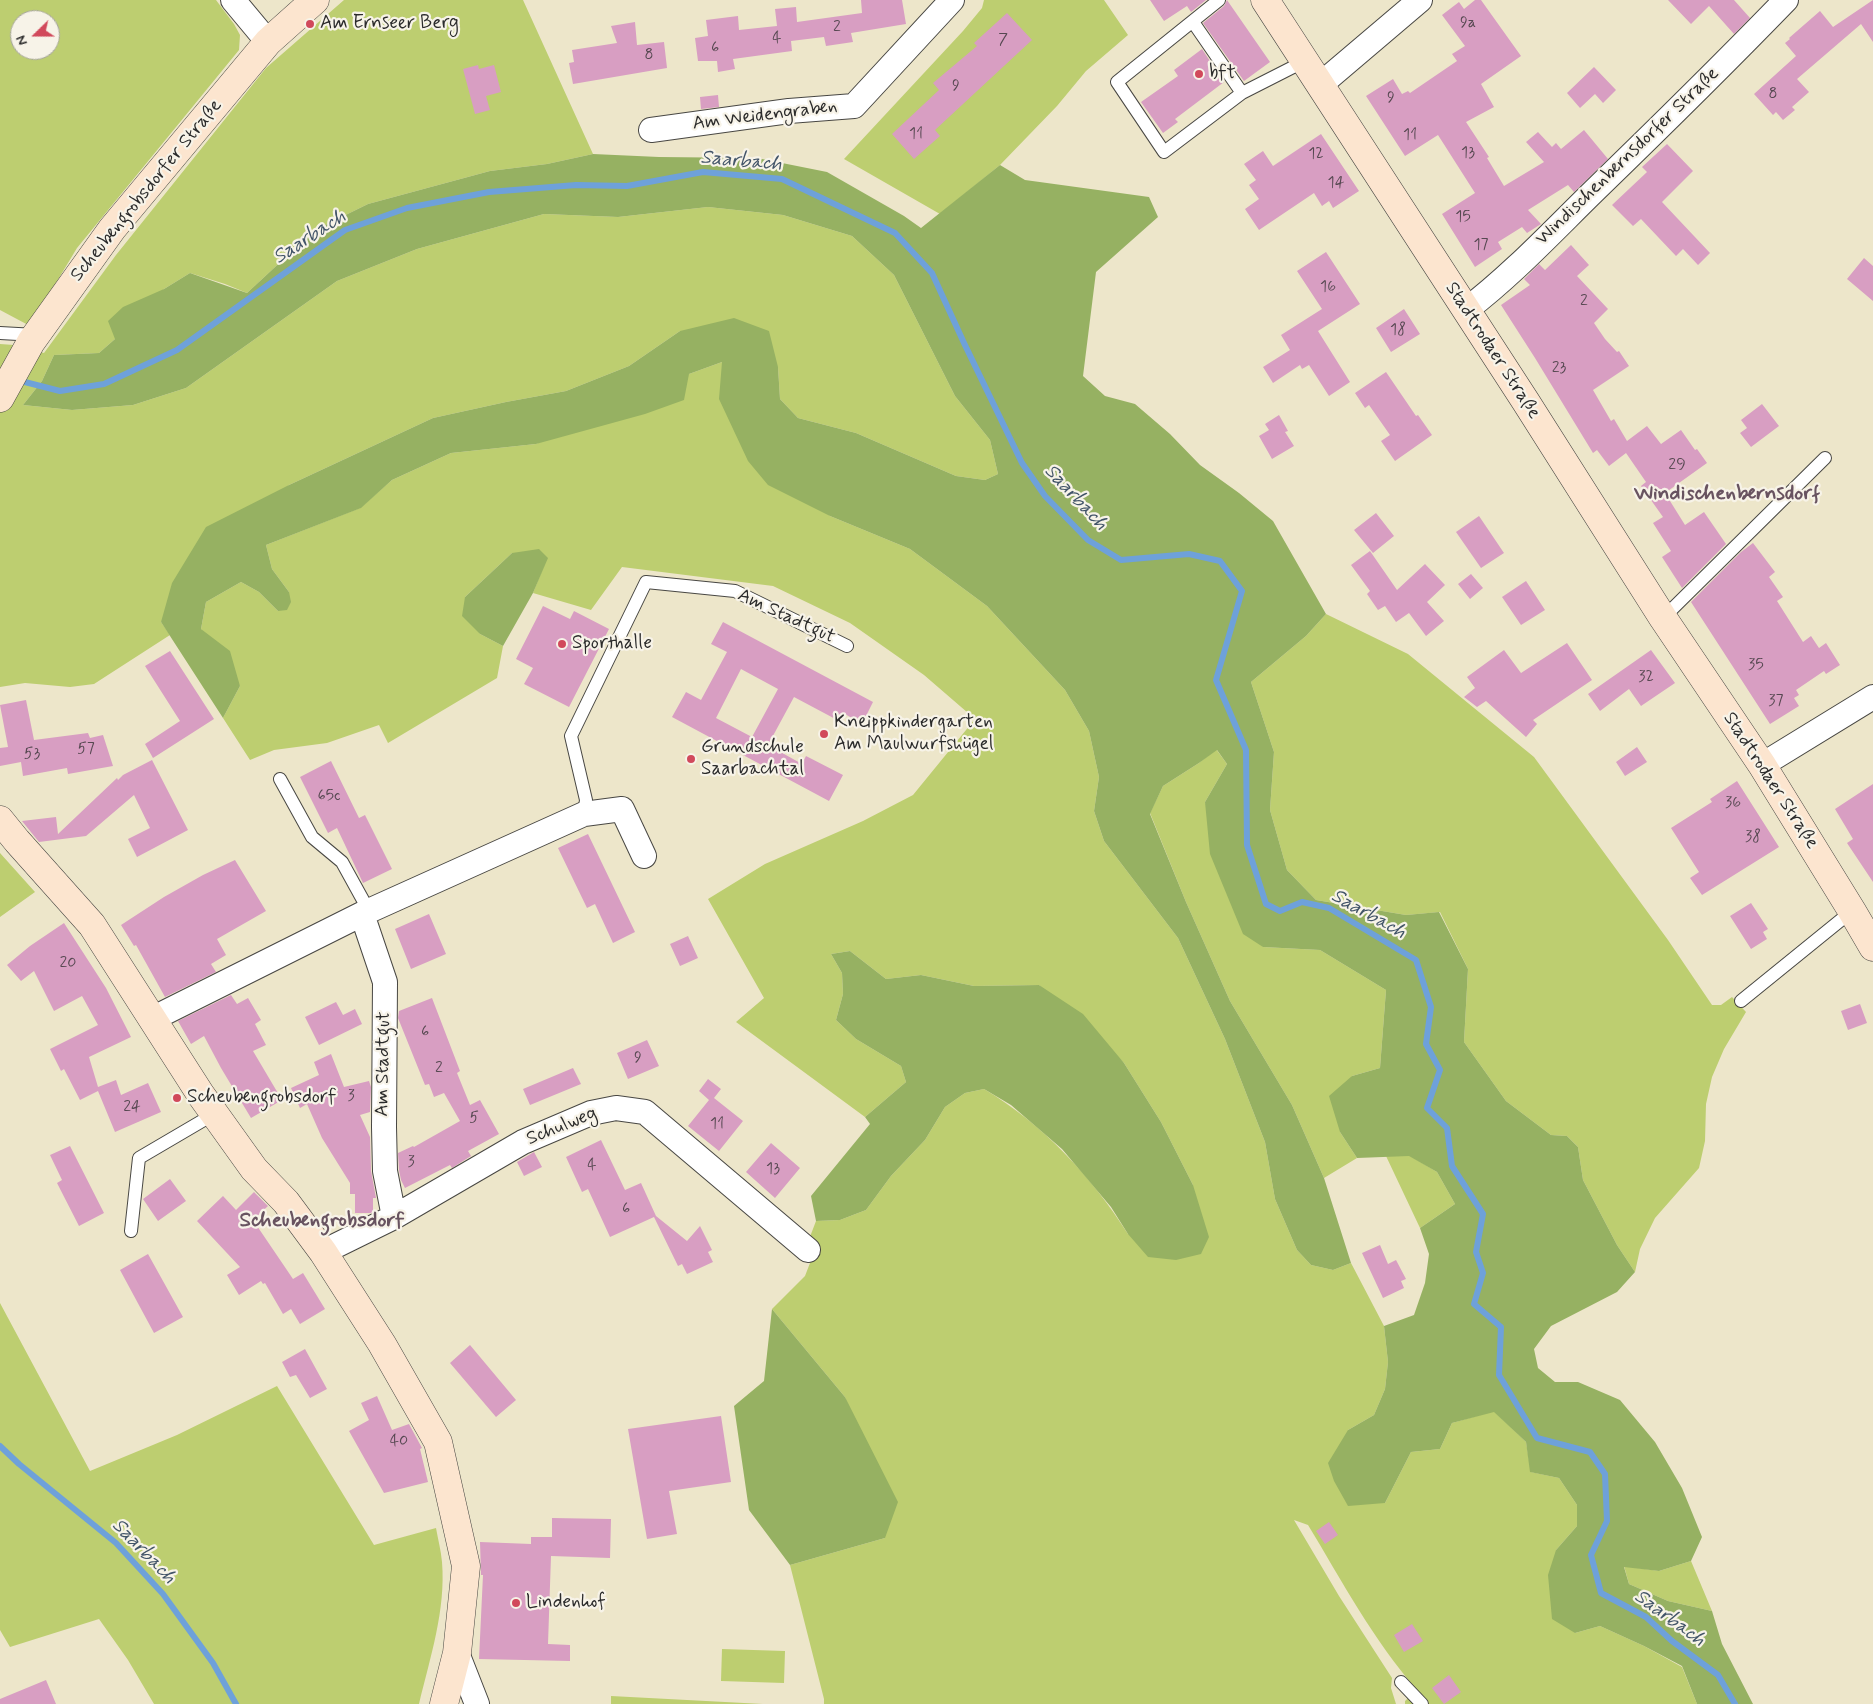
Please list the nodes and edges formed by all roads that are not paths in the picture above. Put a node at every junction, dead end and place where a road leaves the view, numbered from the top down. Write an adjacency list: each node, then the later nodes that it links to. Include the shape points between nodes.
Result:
1 (233, 0): 9 (street)
2 (315, 0): 9 (main road, Scheubengrobsdorfer Straße)
3 (952, 0): 13 (street, Am Weidengraben, via 854,106 789,111)
4 (1219, 0): 8 (lane)
5 (1265, 0): 10 (main road, Stadtrodaer Straße)
6 (1420, 0): 11 (street)
7 (1786, 0): 14 (street, Windischenbernsdorfer Straße, via 1490,292)
8 (1193, 22): 12 (lane); 12 (lane, via 1117,82 1164,152)
9 (268, 42): 16 (main road, Scheubengrobsdorfer Straße, via 112,229)
10 (1305, 61): 11 (main road, Stadtrodaer Straße); 12 (lane)
11 (1320, 85): 14 (main road, Stadtrodaer Straße)
12 (1242, 93)
13 (651, 130)
14 (1466, 310): 19 (main road, Stadtrodaer Straße)
15 (0, 333): 16 (lane)
16 (34, 339): 17 (main road, Scheubengrobsdorfer Straße)
17 (0, 398)
18 (1825, 458): 19 (lane)
19 (1663, 618): 22 (main road, Stadtrodaer Straße)
20 (847, 646): 24 (lane, Am Stadtgut, via 734,591 646,582 571,736 586,800)
21 (1873, 697): 22 (street)
22 (1762, 765): 27 (main road, Stadtrodaer Straße)
23 (280, 779): 28 (lane, via 312,837 342,862)
24 (584, 814): 26 (street, via 622,810); 28 (street)
25 (0, 820): 31 (main road, via 92,925)
26 (644, 856)
27 (1852, 911): 29 (main road, Stadtrodaer Straße); 30 (lane)
28 (365, 913): 31 (street); 33 (street, Am Stadtgut, via 385,982 385,1171)
29 (1873, 947)
30 (1741, 1001)
31 (152, 1019): 32 (main road)
32 (214, 1114): 34 (lane, via 139,1158); 36 (main road, via 254,1169 286,1202)
33 (394, 1217): 35 (street, Schulweg, via 523,1142 591,1113 616,1108 645,1112); 36 (street, Schulweg)
34 (131, 1230)
35 (808, 1250)
36 (323, 1252): 37 (main road, via 382,1344 438,1442 466,1566)
37 (457, 1653): 39 (main road); 40 (street)
38 (1401, 1682): 41 (lane)
39 (444, 1704)
40 (477, 1704)
41 (1422, 1704)

